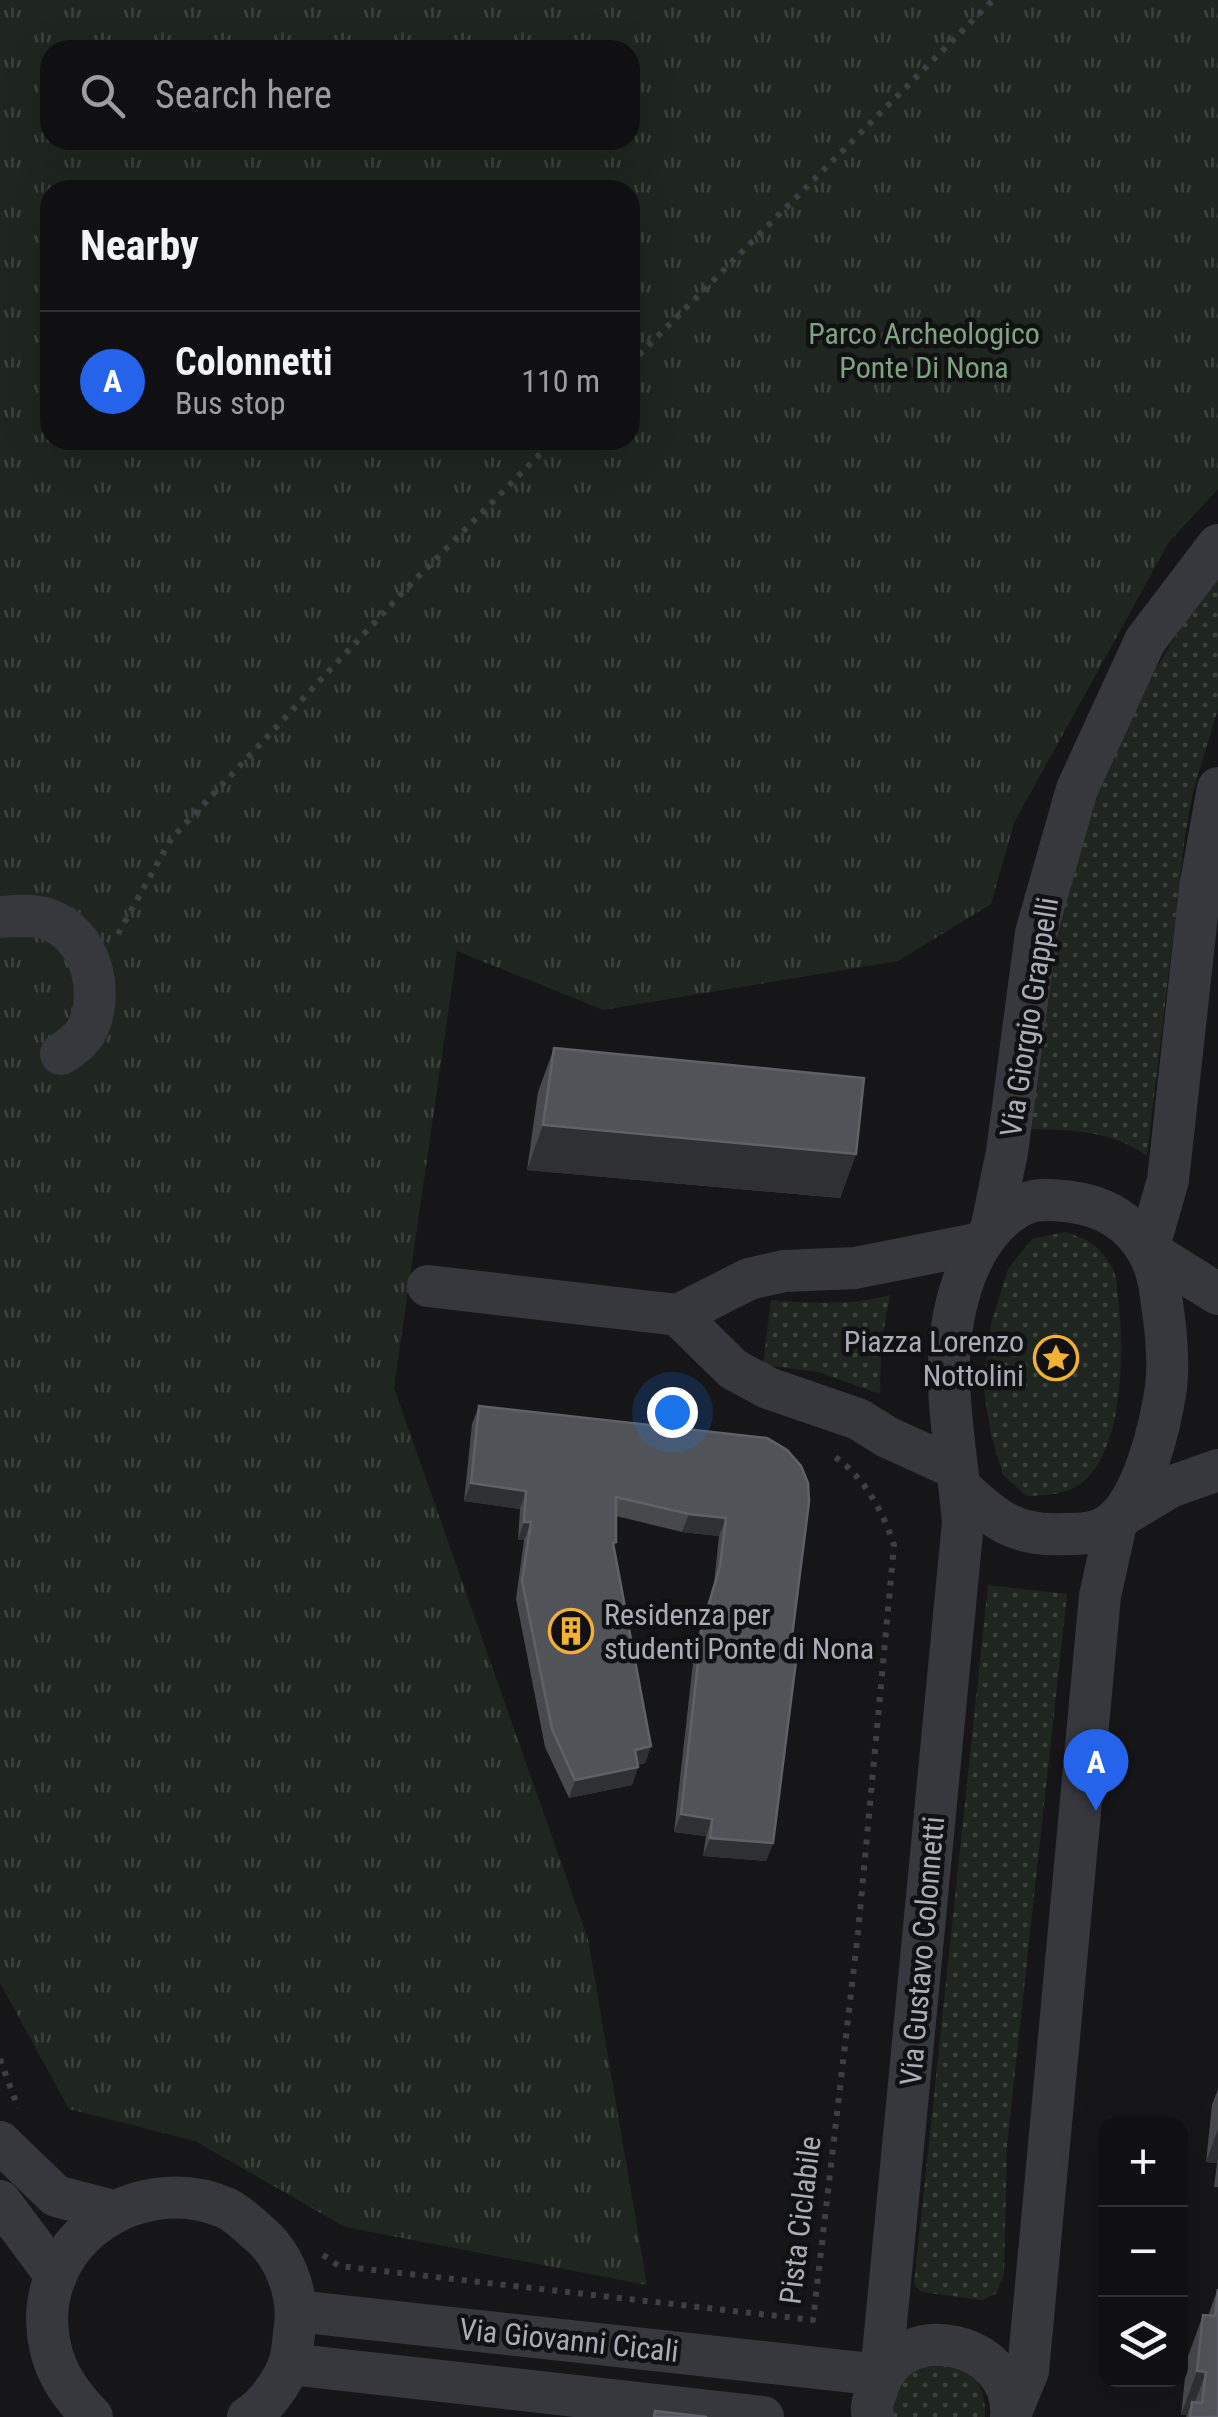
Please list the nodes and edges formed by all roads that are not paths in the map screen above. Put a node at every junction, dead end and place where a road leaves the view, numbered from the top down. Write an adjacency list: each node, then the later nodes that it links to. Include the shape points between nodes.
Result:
1 (1218, 546): 5 (street, Via Giorgio Grappelli, via 1145,642 1076,789 1036,932 1007,1152)
2 (1218, 788): 6 (street, via 1200,888 1168,1180)
3 (0, 916): 4 (street, via 50,919 83,948 92,968 86,1031)
4 (61, 1054)
5 (986, 1236): 6 (street, via 1029,1202 1066,1201 1110,1211); 9 (street, via 855,1268 749,1278); 11 (street, via 966,1274 948,1346)
6 (1148, 1250): 8 (street); 12 (street, via 1164,1318 1166,1386 1152,1450 1135,1494)
7 (428, 1286): 9 (street)
8 (1218, 1294)
9 (678, 1316): 11 (street, via 733,1369 858,1419)
10 (1218, 1470): 12 (street, via 1170,1487)
11 (957, 1477): 12 (street, via 1002,1524 1052,1535 1088,1534); 20 (street, Via Gustavo Colonnetti, via 963,1522 886,2332)
12 (1117, 1518): 21 (street, via 1100,1596 1028,2371)
13 (10, 2128): 15 (street, via 56,2196)
14 (0, 2201): 16 (street)
15 (113, 2211): 16 (street, via 76,2240); 17 (street, via 155,2196 188,2196 229,2209 268,2241 286,2268)
16 (56, 2276): 19 (street, via 48,2342)
17 (296, 2310): 18 (street); 20 (street, Via Giovanni Cicali)
18 (289, 2364): 24 (street); 25 (street, Via Giovanni Cicali)
19 (55, 2366): 22 (street); 23 (street)
20 (861, 2372): 21 (street, via 935,2343 976,2352 1002,2377); 26 (street, Via Gustavo Colonnetti)
21 (1011, 2414)
22 (50, 2417)
23 (92, 2417)
24 (248, 2417)
25 (763, 2417)
26 (873, 2417)

